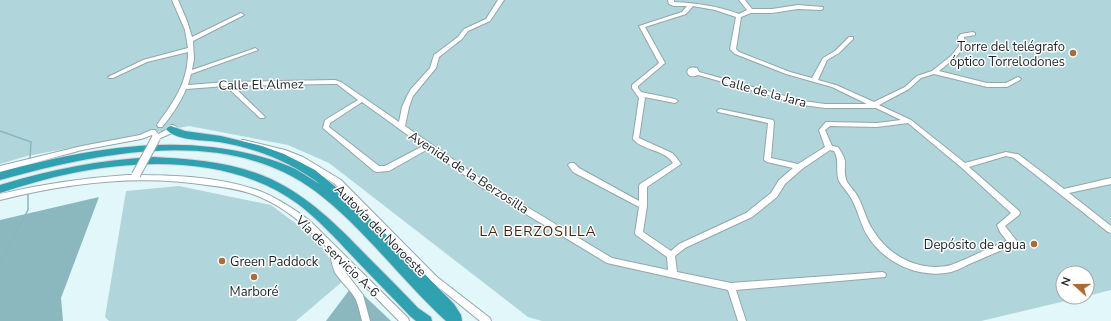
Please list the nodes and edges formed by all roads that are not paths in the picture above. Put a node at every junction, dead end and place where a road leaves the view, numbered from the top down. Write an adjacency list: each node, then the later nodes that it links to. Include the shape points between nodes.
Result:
1 (174, 0): 12 (street)
2 (501, 0): 33 (street, via 488,20 466,30 460,38 436,56 434,69 409,97)
3 (742, 0): 7 (street)
4 (671, 1): 5 (street)
5 (692, 4): 9 (street); 24 (street, via 684,13 642,26 662,63 635,85)
6 (820, 8): 7 (street)
7 (750, 11): 9 (street)
8 (241, 15): 12 (street)
9 (739, 16): 20 (street, via 734,51 788,73)
10 (972, 34): 15 (street, via 963,35 962,46)
11 (851, 38): 20 (street, via 837,52 825,59)
12 (190, 40): 13 (street)
13 (191, 49): 16 (street); 18 (street, via 145,61)
14 (254, 50): 16 (street)
15 (934, 72): 19 (street, via 987,85 1007,85); 27 (street, via 918,77 907,88)
16 (188, 73): 23 (street)
17 (697, 73): 27 (street, Calle de la Jara, via 803,103 825,106)
18 (112, 77)
19 (1018, 79)
20 (814, 80): 27 (street, via 834,86)
21 (339, 83): 22 (street, Calle El Almez, via 327,81); 25 (street, Avenida de la Berzosilla)
22 (227, 84): 23 (street, Calle El Almez); 30 (street)
23 (184, 87): 28 (street)
24 (641, 94): 26 (street); 49 (street, via 636,139 671,154 677,164 643,186)
25 (362, 100): 33 (street, Avenida de la Berzosilla); 35 (street, via 327,122 326,128 377,169 386,169)
26 (675, 101)
27 (877, 106): 31 (street)
28 (172, 111): 32 (street); 34 (street)
29 (720, 111): 39 (street, via 771,122 767,160)
30 (262, 117)
31 (909, 121): 36 (street, via 877,125 828,124 822,130); 38 (street)
32 (160, 124): 34 (street); 34 (street)
33 (401, 127): 35 (street, Avenida de la Berzosilla)
34 (163, 131): 40 (street); 41 (street, bridge); 60 (highway, via 224,140 260,149 311,172 331,186 356,211 450,308); 61 (street, via 225,138 262,146 301,159 338,182 434,279)
35 (428, 146): 53 (street, Avenida de la Berzosilla, via 484,185 610,261)
36 (829, 148): 38 (street, via 836,149 842,157 842,178 869,232 886,253 899,261 929,270 942,271 952,268 1013,242 1001,225 1016,213); 39 (street)
37 (572, 164): 49 (street, via 576,170)
38 (964, 166): 47 (street, via 1011,154)
39 (799, 167): 52 (street, via 782,182 774,195 749,215 682,246)
40 (0, 169)
41 (136, 175): 43 (street); 44 (street, Vía de servicio A-6)
42 (0, 176): 59 (highway, Autovía del Noroeste, via 73,157 145,148 203,148 254,158 284,168 318,187 348,213 427,296)
43 (150, 178): 44 (street, Vía de servicio A-6); 51 (street, Vía de servicio A-6, via 198,180 256,193 291,210)
44 (125, 179): 48 (street, Vía de servicio A-6, via 47,186)
45 (1111, 181): 47 (street)
46 (0, 189): 58 (highway, via 72,170 137,161 193,162 241,171 285,190 316,212 414,312)
47 (1063, 192): 50 (street)
48 (0, 197)
49 (643, 206): 52 (street, via 639,233)
50 (1111, 230)
51 (330, 245): 56 (street, via 339,271 360,298); 57 (street, Vía de servicio A-6)
52 (671, 255): 53 (street)
53 (673, 275): 55 (street, Avenida de la Berzosilla)
54 (882, 275): 55 (street, Avenida de la Berzosilla)
55 (731, 287): 62 (street)
56 (366, 321)
57 (405, 321)
58 (426, 321)
59 (455, 321)
60 (458, 321)
61 (487, 321)
62 (742, 321)

